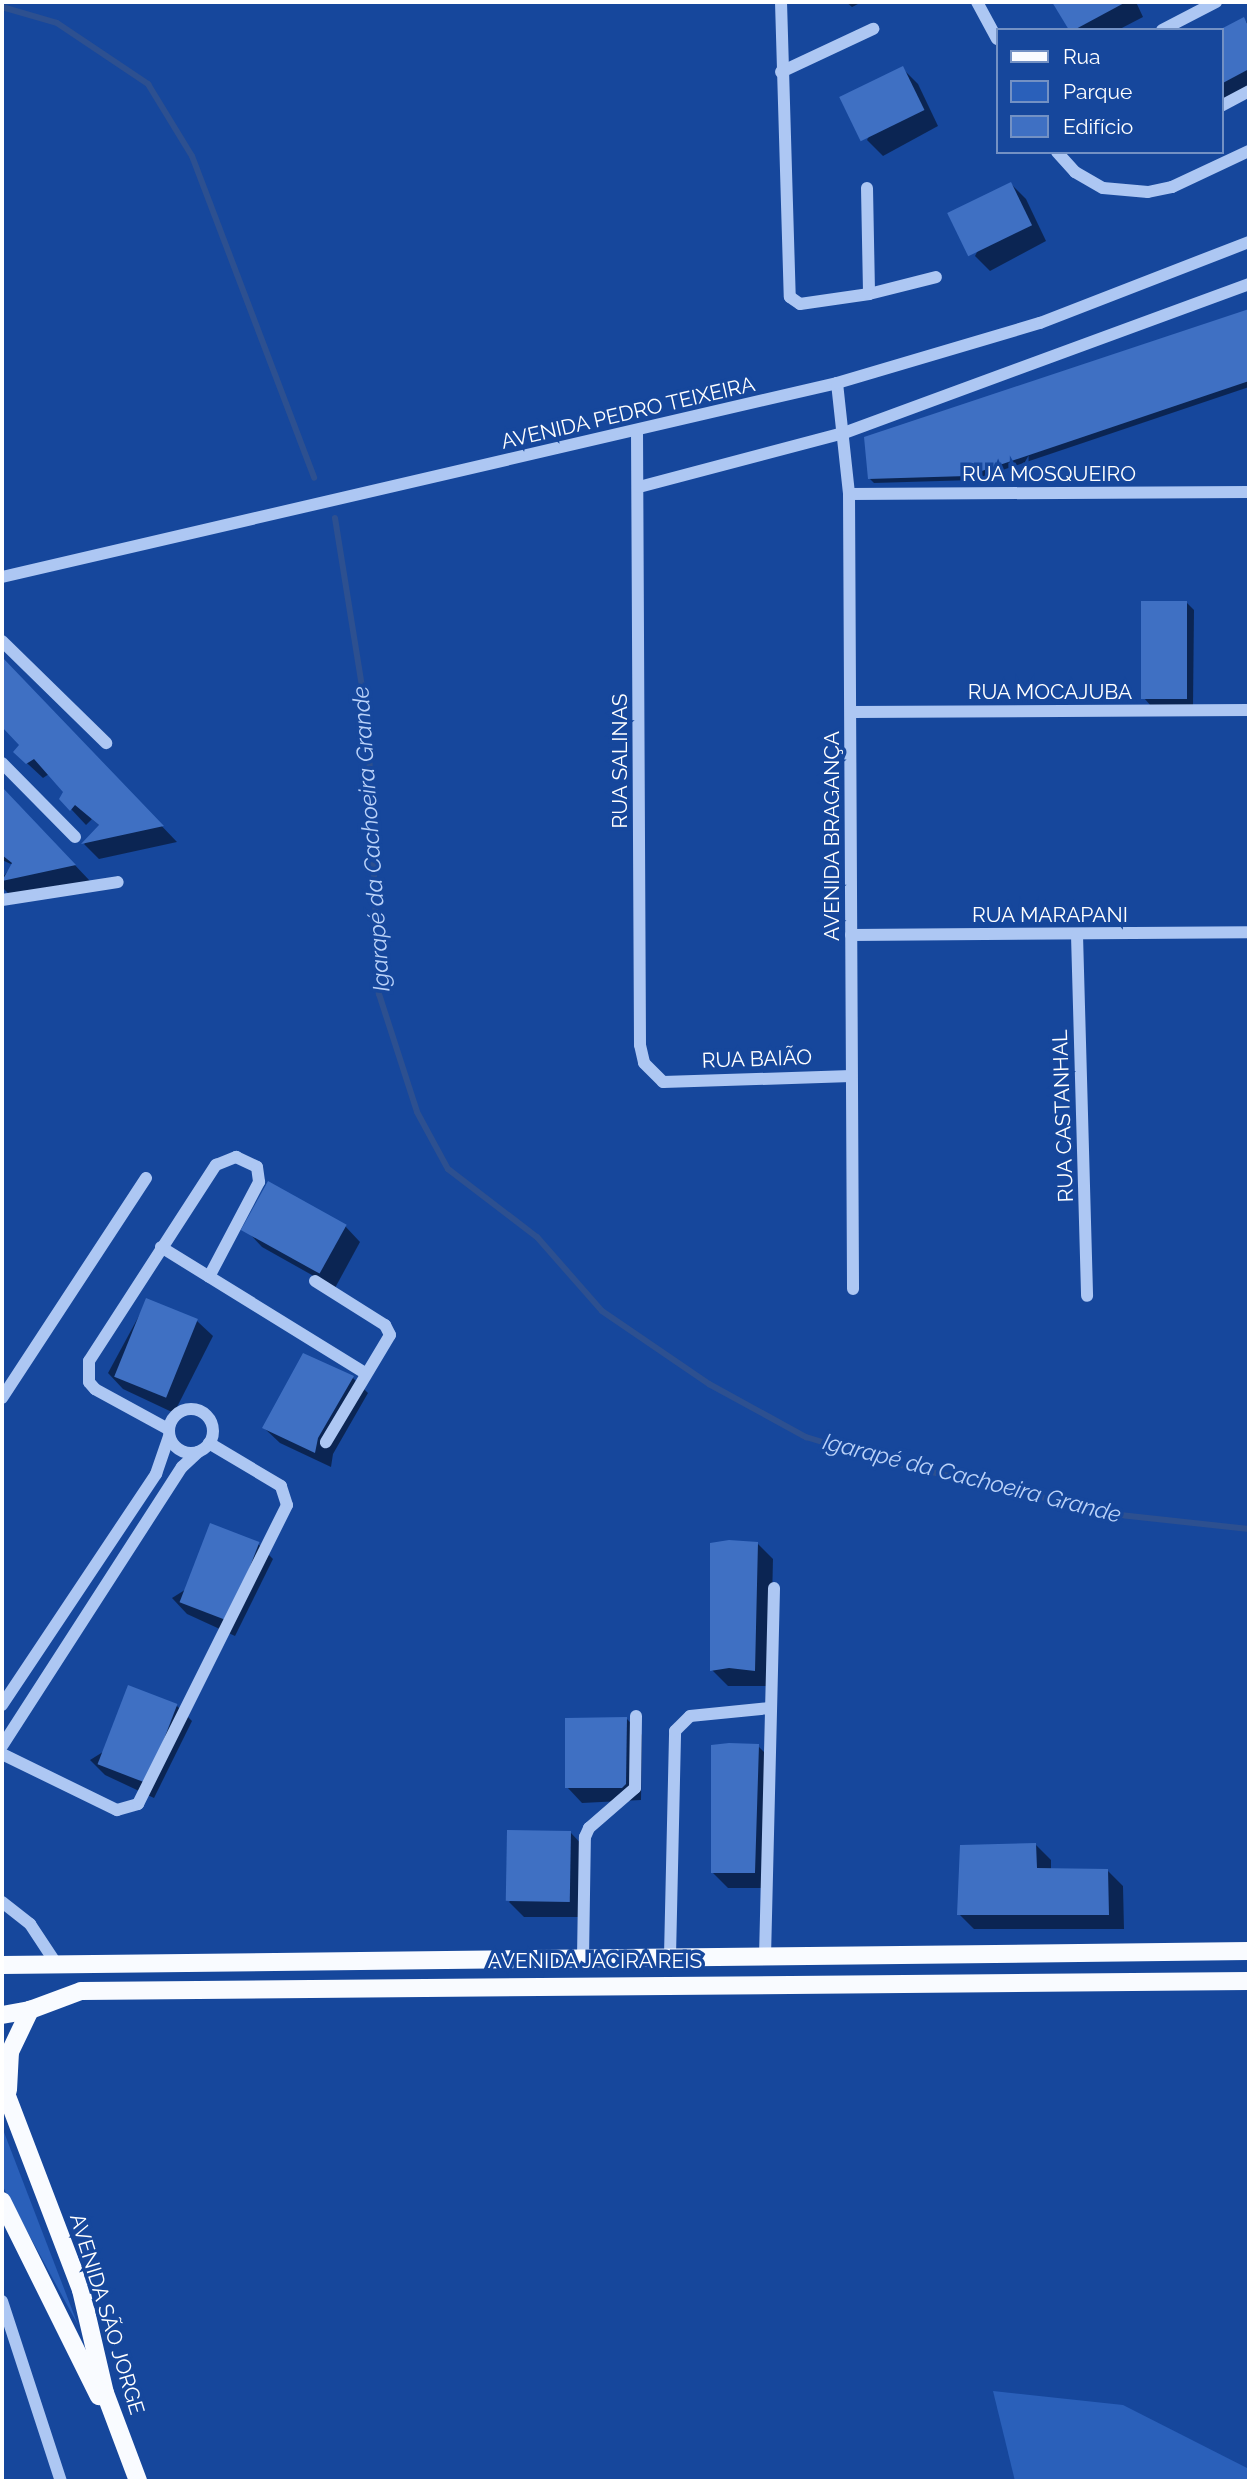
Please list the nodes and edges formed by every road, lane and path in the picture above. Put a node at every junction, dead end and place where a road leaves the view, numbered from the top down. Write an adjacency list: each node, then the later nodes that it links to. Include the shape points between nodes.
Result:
1 (781, 2): 7 (street)
2 (977, 2): 6 (street)
3 (1216, 2): 4 (street)
4 (1166, 28)
5 (873, 29): 7 (street)
6 (996, 37)
7 (781, 72): 18 (street, via 790,297 800,304)
8 (1249, 91): 9 (street)
9 (1223, 105)
10 (1249, 151): 12 (street)
11 (1059, 154): 12 (street, via 1075,172 1102,188 1124,192 1172,187)
12 (1234, 158): 13 (street)
13 (1249, 164)
14 (867, 188): 18 (street)
15 (1249, 242): 19 (street, AVENIDA PEDRO TEIXEIRA, via 1040,323)
16 (936, 277): 18 (street)
17 (1249, 284): 21 (street)
18 (869, 294)
19 (837, 383): 20 (street, AVENIDA PEDRO TEIXEIRA); 21 (street, AVENIDA BRAGANÇA)
20 (637, 431): 22 (street, RUA SALINAS); 25 (street, AVENIDA PEDRO TEIXEIRA)
21 (844, 433): 22 (street); 24 (street, AVENIDA BRAGANÇA)
22 (639, 487): 38 (street, RUA SALINAS, via 639,1045 652,1076)
23 (1249, 492): 24 (street, RUA MOSQUEIRO)
24 (849, 494): 28 (street, AVENIDA BRAGANÇA)
25 (2, 577)
26 (2, 641): 29 (street)
27 (1249, 710): 28 (street, RUA MOCAJUBA)
28 (850, 712): 35 (street, AVENIDA BRAGANÇA)
29 (106, 743)
30 (2, 763): 31 (street)
31 (75, 836)
32 (118, 882): 33 (street)
33 (2, 900)
34 (1249, 932): 36 (street, RUA MARAPANI)
35 (851, 934): 36 (street, RUA MARAPANI); 37 (street, AVENIDA BRAGANÇA)
36 (1077, 935): 44 (street, RUA CASTANHAL)
37 (851, 1076): 38 (street, RUA BAIÃO); 43 (street, AVENIDA BRAGANÇA)
38 (663, 1082)
39 (146, 1178): 46 (street)
40 (161, 1247): 41 (street); 41 (street, via 216,1165 236,1157 257,1167 259,1182); 47 (street, via 89,1361 87,1372 94,1389)
41 (209, 1277): 45 (street)
42 (315, 1281): 45 (street, via 389,1330)
43 (853, 1289)
44 (1087, 1297)
45 (365, 1373): 48 (street)
46 (2, 1398)
47 (169, 1433): 49 (street, via 174,1416 195,1409 211,1423); 50 (street, via 184,1452); 52 (street, via 156,1474)
48 (326, 1441)
49 (209, 1443): 50 (street); 56 (street, via 281,1486 287,1505 138,1804 117,1810)
50 (198, 1452): 55 (street, via 182,1467)
51 (774, 1588): 53 (street)
52 (2, 1705)
53 (770, 1708): 59 (street, via 690,1716 675,1731); 60 (street)
54 (636, 1716): 61 (street, via 635,1788 589,1828 585,1837)
55 (2, 1746)
56 (2, 1754)
57 (2, 1902): 63 (street, via 30,1924)
58 (1249, 1951): 60 (main road, AVENIDA JACIRA REIS)
59 (670, 1956): 60 (main road, AVENIDA JACIRA REIS); 61 (main road, AVENIDA JACIRA REIS)
60 (765, 1957)
61 (583, 1958): 63 (main road, AVENIDA JACIRA REIS)
62 (2, 1965): 63 (main road, AVENIDA JACIRA REIS)
63 (57, 1965)
64 (1249, 1981): 65 (main road, AVENIDA JACIRA REIS, via 108,1989 58,1996)
65 (30, 2010): 66 (main road, AVENIDA JACIRA REIS); 67 (main road, via 9,2052)
66 (2, 2015)
67 (5, 2087): 70 (main road, AVENIDA SÃO JORGE, via 81,2290 105,2393)
68 (2, 2201): 70 (main road)
69 (2, 2301): 71 (street)
70 (125, 2449): 72 (main road, AVENIDA SÃO JORGE)
71 (61, 2481)
72 (138, 2481)

